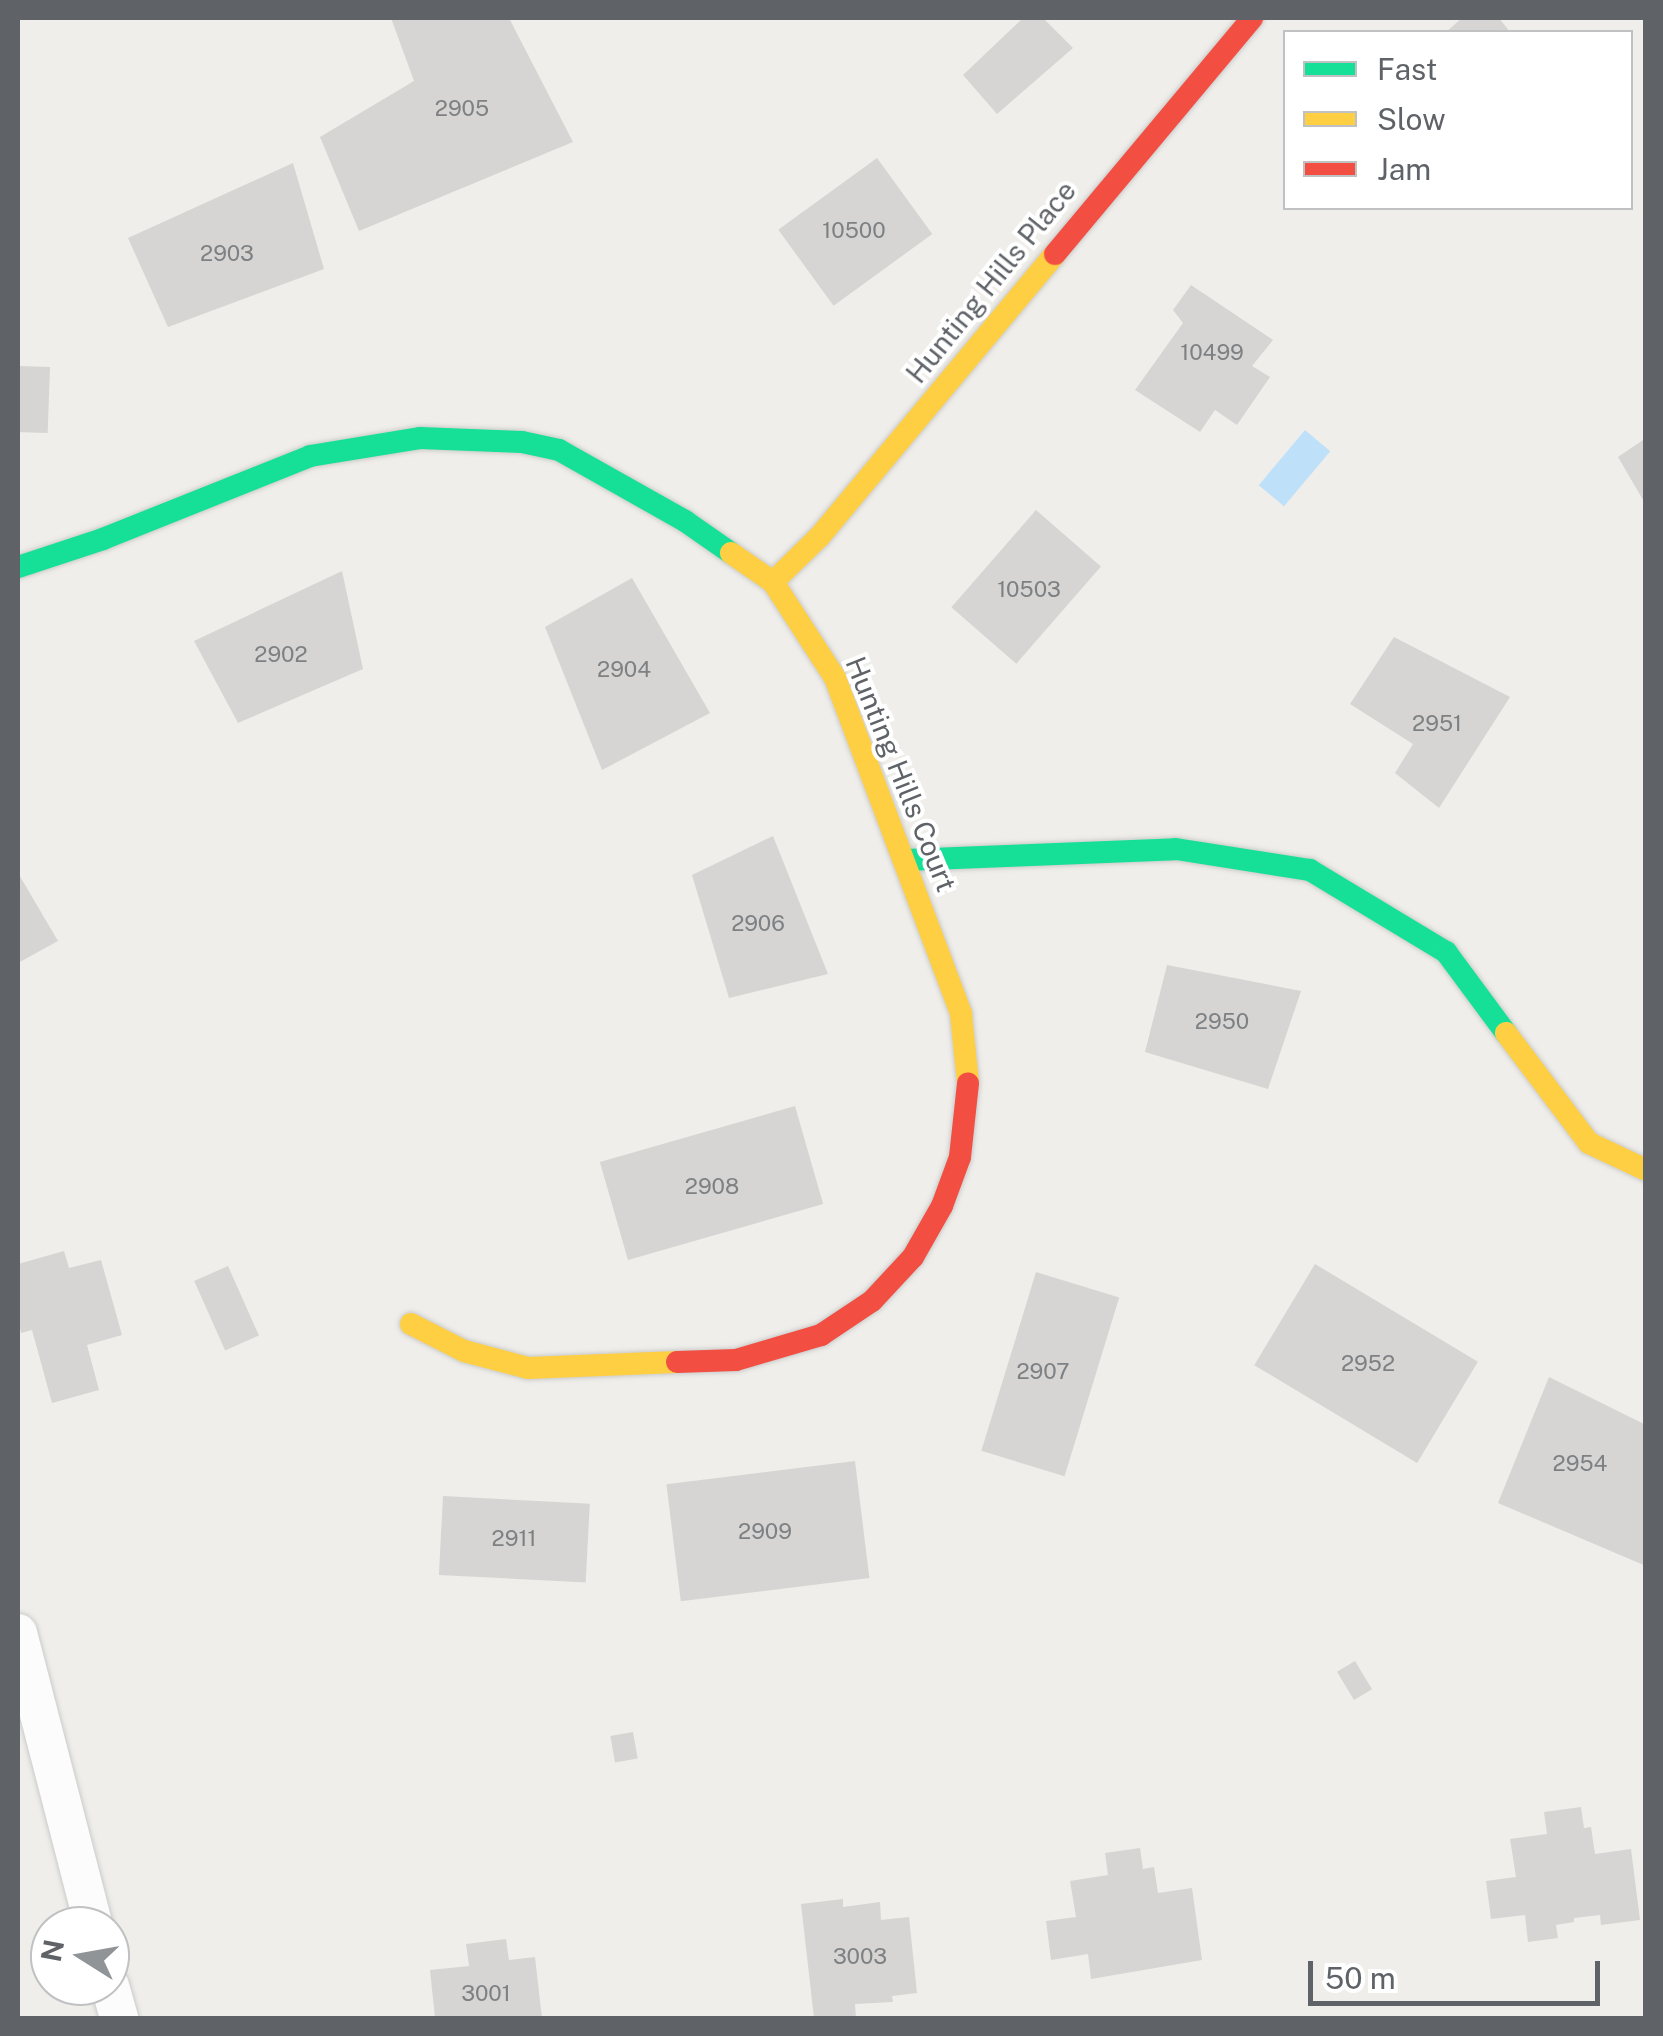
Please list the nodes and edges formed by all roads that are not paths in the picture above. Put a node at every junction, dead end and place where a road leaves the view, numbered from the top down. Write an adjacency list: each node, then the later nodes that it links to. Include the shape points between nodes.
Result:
1 (1252, 18): 3 (street, Hunting Hills Place, via 820,536)
2 (18, 567): 3 (street, Hunting Hills Court, via 310,456 420,438 474,438 560,450 685,521)
3 (773, 582): 4 (street, Hunting Hills Court, via 835,678)
4 (906, 860): 5 (street, via 1176,849 1310,870 1446,952 1589,1143); 6 (street, Hunting Hills Court, via 961,1014 968,1110 942,1206 913,1257 872,1302 796,1346 736,1360 664,1365 504,1365)
5 (1646, 1170)
6 (411, 1324)
7 (18, 1634): 8 (street)
8 (89, 1906)

